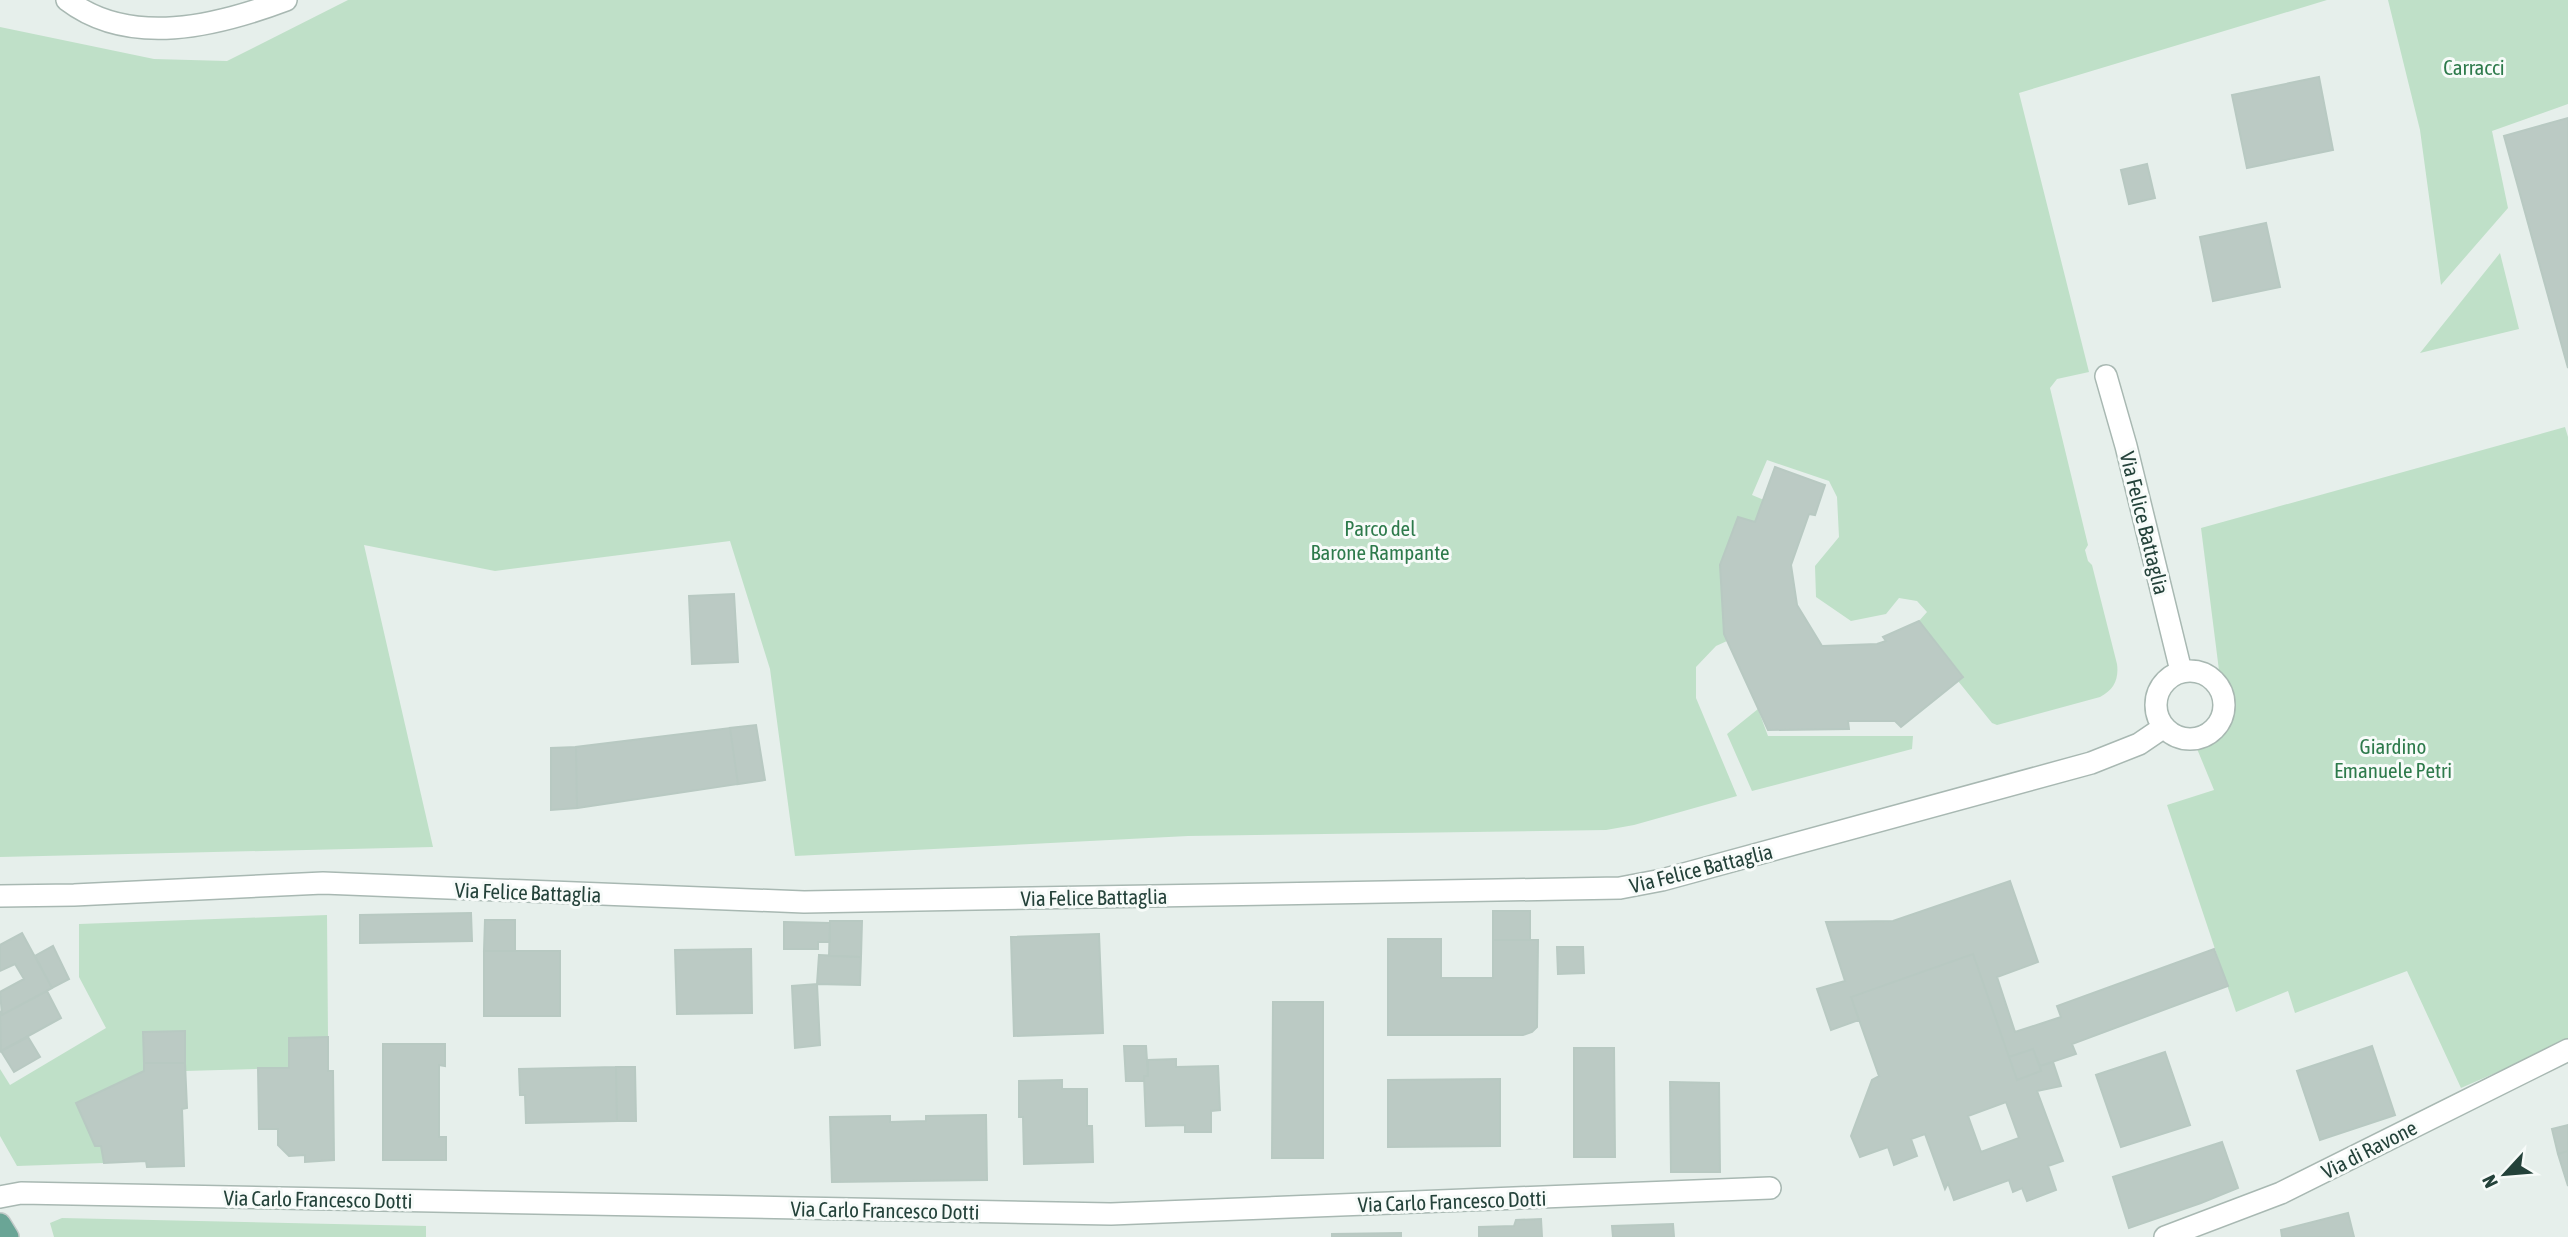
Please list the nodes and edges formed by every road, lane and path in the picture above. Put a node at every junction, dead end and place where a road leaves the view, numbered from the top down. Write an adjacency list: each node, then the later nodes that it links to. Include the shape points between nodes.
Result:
1 (67, 0): 2 (street, via 102,22 170,28 211,23)
2 (286, 0)
3 (2106, 376): 4 (street, Via Felice Battaglia)
4 (2181, 671): 5 (street, via 2162,683 2157,695 2155,706); 5 (street, via 2193,670 2213,679 2225,699 2224,710 2215,728 2201,737 2185,739)
5 (2164, 727): 6 (street, Via Felice Battaglia, via 2139,744 2091,763 1620,888 804,902 323,883)
6 (0, 896)
7 (2568, 1050): 12 (street, Via di Ravone, via 2281,1193)
8 (1770, 1188): 9 (street, Via Carlo Francesco Dotti, via 1111,1214 21,1193)
9 (0, 1197)
10 (0, 1224): 11 (main road)
11 (8, 1237)
12 (2165, 1237)

